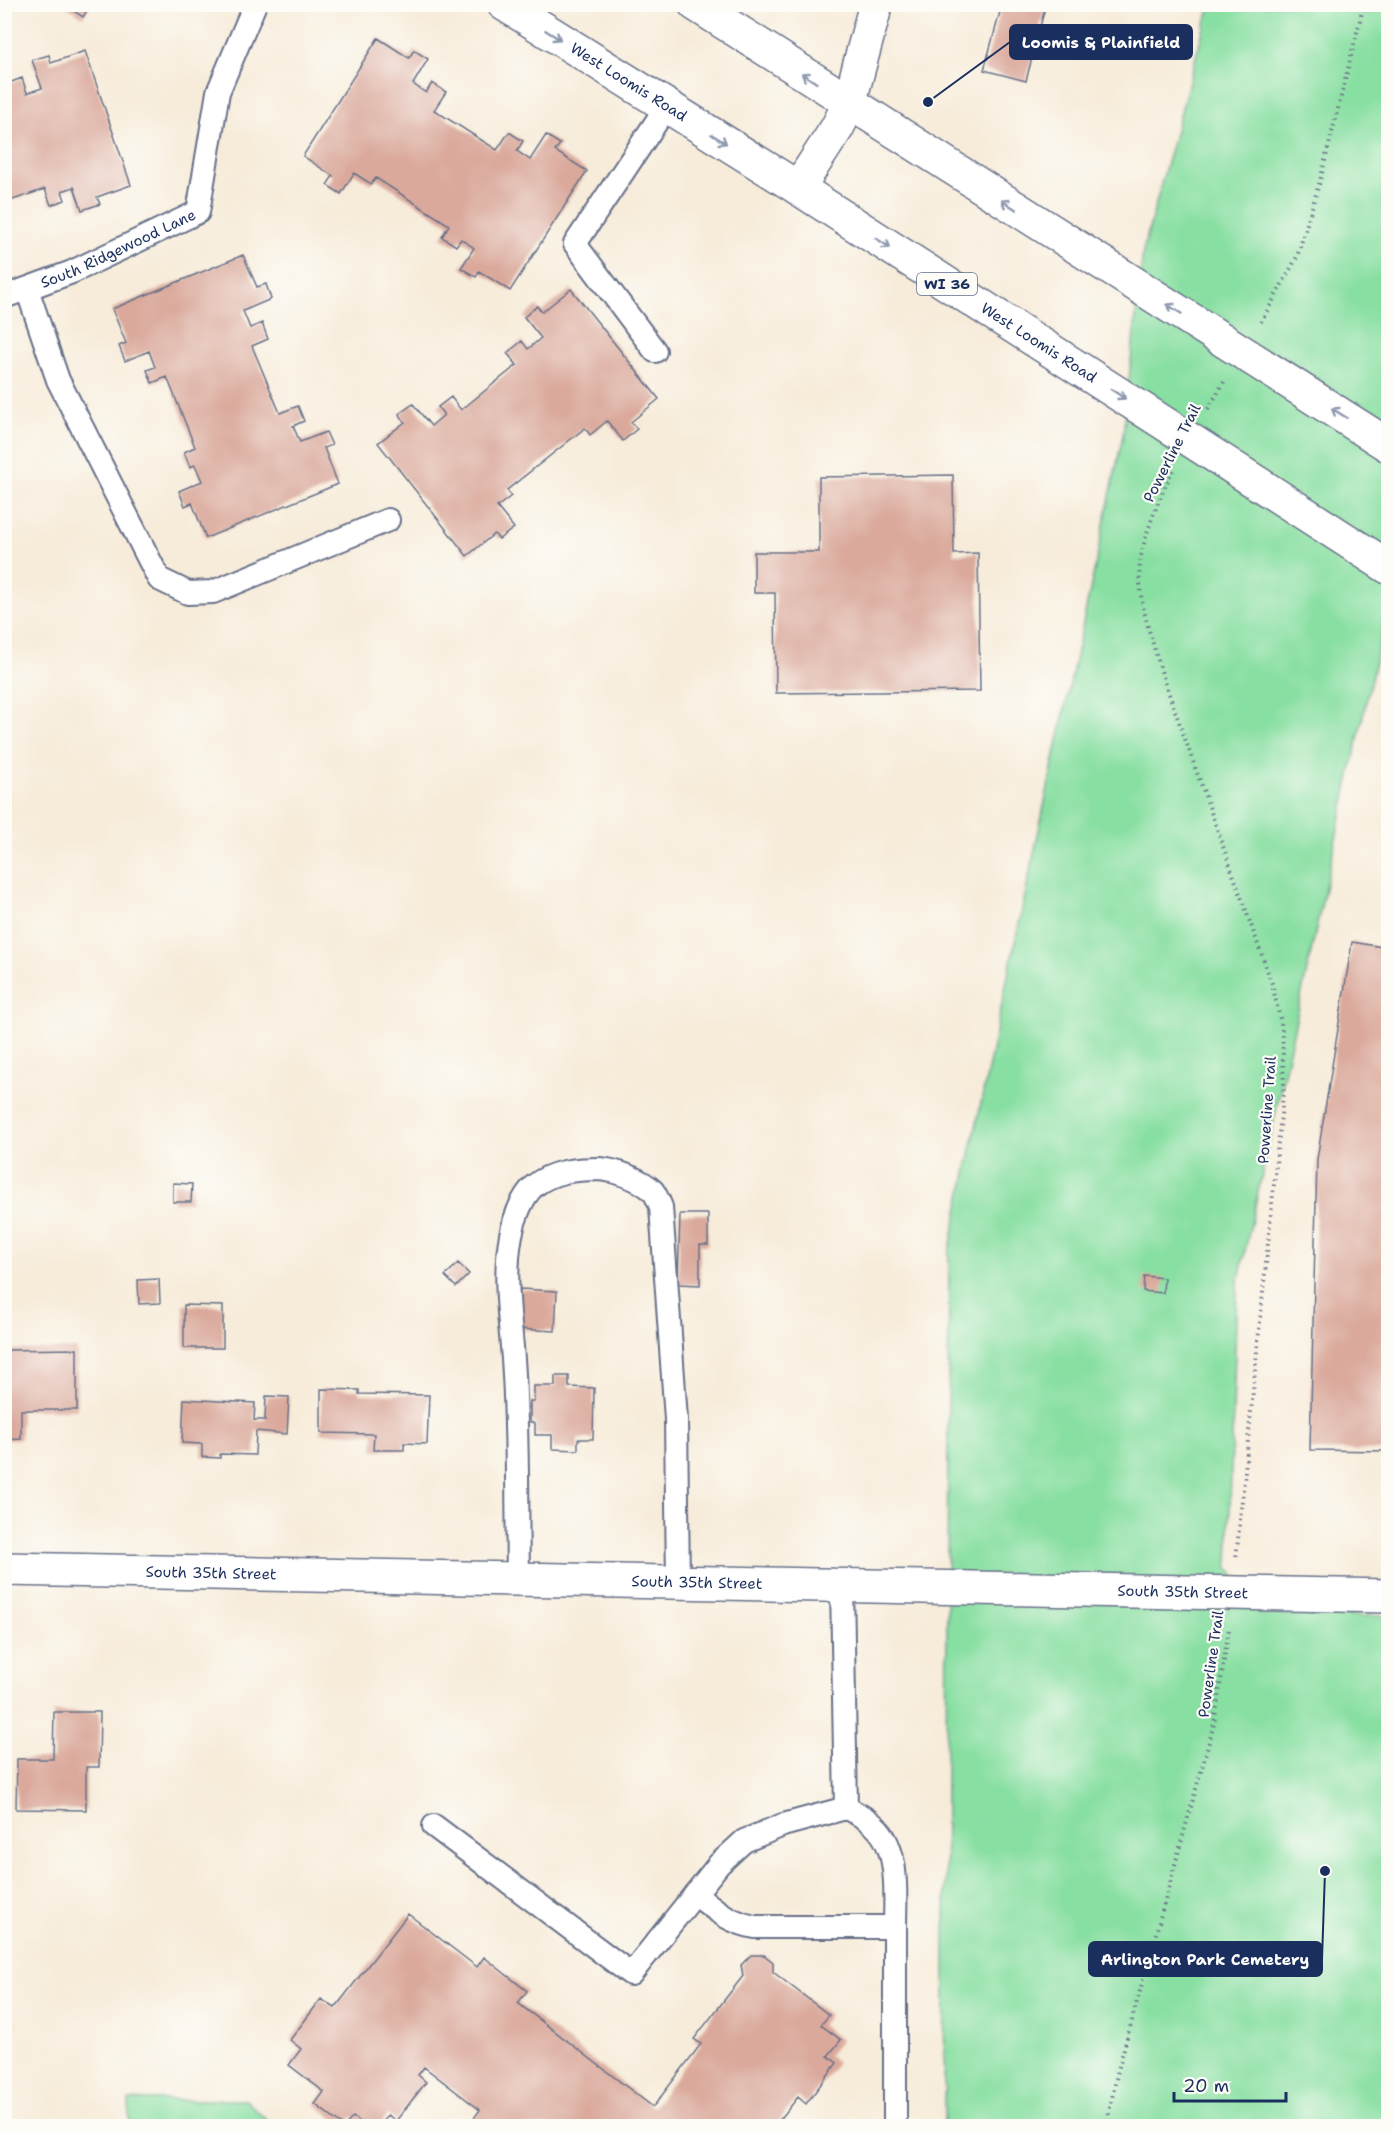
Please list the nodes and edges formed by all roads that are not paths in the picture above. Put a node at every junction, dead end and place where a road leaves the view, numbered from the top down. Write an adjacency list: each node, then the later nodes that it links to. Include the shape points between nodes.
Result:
1 (255, 4): 8 (lane, South Ridgewood Lane, via 218,92 198,212)
2 (504, 4): 6 (main road, West Loomis Road / WI 36, one-way to 6)
3 (695, 4): 5 (main road, one-way to 3)
4 (876, 4): 5 (main road)
5 (849, 104): 7 (main road); 11 (main road, one-way to 5)
6 (667, 106): 7 (main road, West Loomis Road / WI 36, one-way to 7); 10 (lane, via 575,244)
7 (798, 188): 13 (main road, West Loomis Road / WI 36, one-way to 13)
8 (27, 289): 9 (lane, South Ridgewood Lane); 12 (lane, via 58,380 159,579 189,593 213,592)
9 (4, 297)
10 (655, 351)
11 (1389, 445)
12 (388, 520)
13 (1389, 567)
14 (4, 1569): 15 (main road, South 35th Street)
15 (518, 1579): 16 (main road, South 35th Street); 16 (lane, via 517,1440 507,1286 511,1235 520,1207 534,1186 577,1169 608,1170 640,1182 653,1192 662,1207 676,1419)
16 (678, 1583): 17 (main road, South 35th Street)
17 (842, 1586): 18 (main road, South 35th Street); 19 (lane)
18 (1389, 1596)
19 (846, 1808): 21 (lane, via 783,1825 744,1841); 22 (lane, via 872,1822 888,1844)
20 (434, 1826): 21 (lane, via 631,1974)
21 (694, 1894): 22 (lane, via 724,1917 755,1927)
22 (896, 1927): 23 (lane)
23 (895, 2127)

